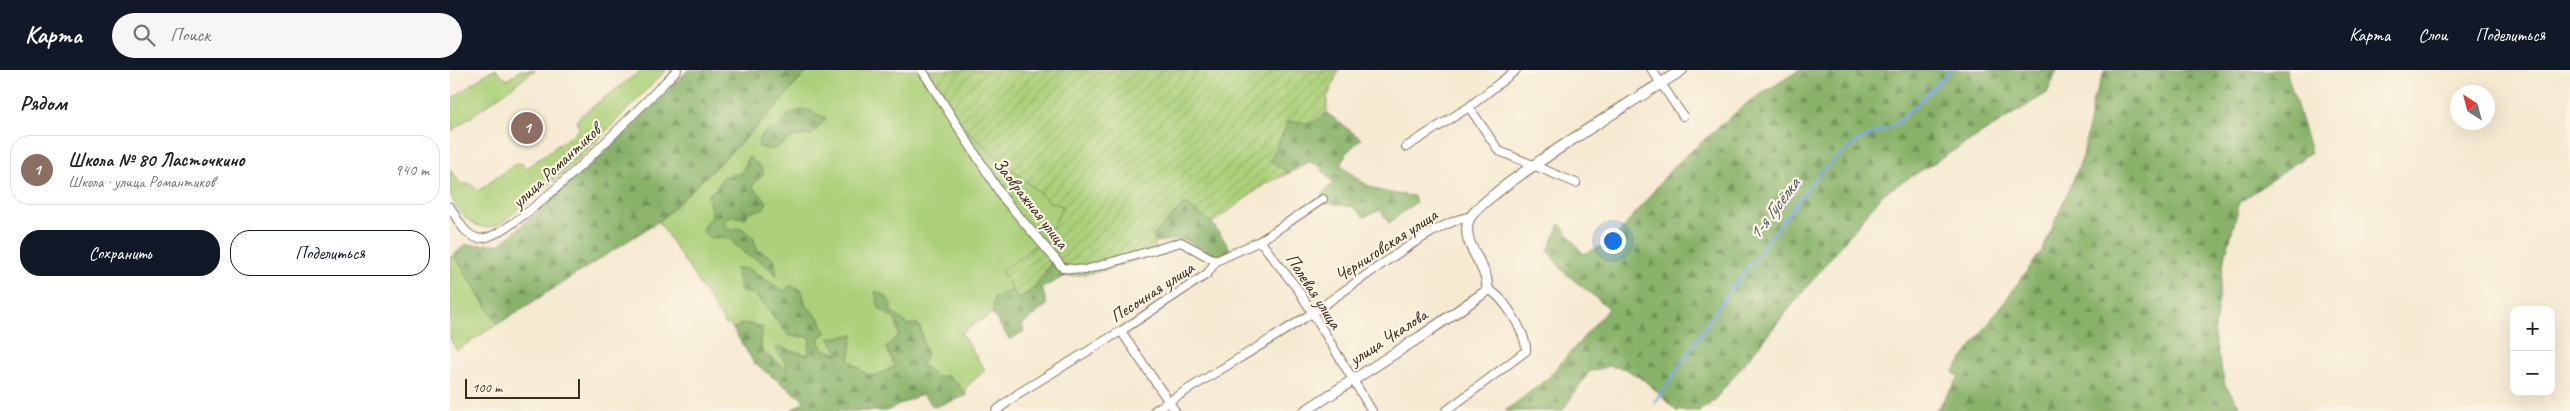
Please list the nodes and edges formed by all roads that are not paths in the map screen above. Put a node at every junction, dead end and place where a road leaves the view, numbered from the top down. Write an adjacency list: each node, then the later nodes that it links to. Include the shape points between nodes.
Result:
1 (677, 70): 13 (street, улица Романтиков, via 563,182 516,223 490,238 478,239 466,231)
2 (922, 70): 16 (street, Заовражная улица, via 1004,199 1063,268 1085,270 1181,242)
3 (1516, 70): 7 (street)
4 (1652, 70): 6 (street)
5 (1682, 70): 6 (street, Черниговская улица)
6 (1661, 84): 8 (street); 10 (street, Черниговская улица)
7 (1469, 107): 9 (street); 10 (street, via 1498,151)
8 (1683, 116)
9 (1406, 147)
10 (1532, 166): 11 (street); 14 (street, Черниговская улица, via 1483,202)
11 (1576, 183)
12 (1323, 199): 15 (street, Песочная улица)
13 (450, 207)
14 (1469, 217): 17 (street, via 1469,243 1485,274); 18 (street, Черниговская улица, via 1452,221)
15 (1260, 241): 16 (street, Песочная улица); 18 (street, Полевая улица)
16 (1216, 261): 19 (street, Песочная улица, via 1208,274)
17 (1488, 290): 20 (street, улица Чкалова); 27 (street, via 1494,292 1513,316 1526,351)
18 (1312, 313): 20 (street, Полевая улица); 21 (street, Черниговская улица)
19 (1121, 331): 21 (street); 22 (street, Песочная улица, via 1019,393)
20 (1352, 380): 25 (street, улица Чкалова); 26 (street, Полевая улица)
21 (1168, 401): 23 (street, Черниговская улица); 24 (street)
22 (996, 411)
23 (1154, 411)
24 (1175, 411)
25 (1305, 411)
26 (1372, 411)
27 (1446, 411)

